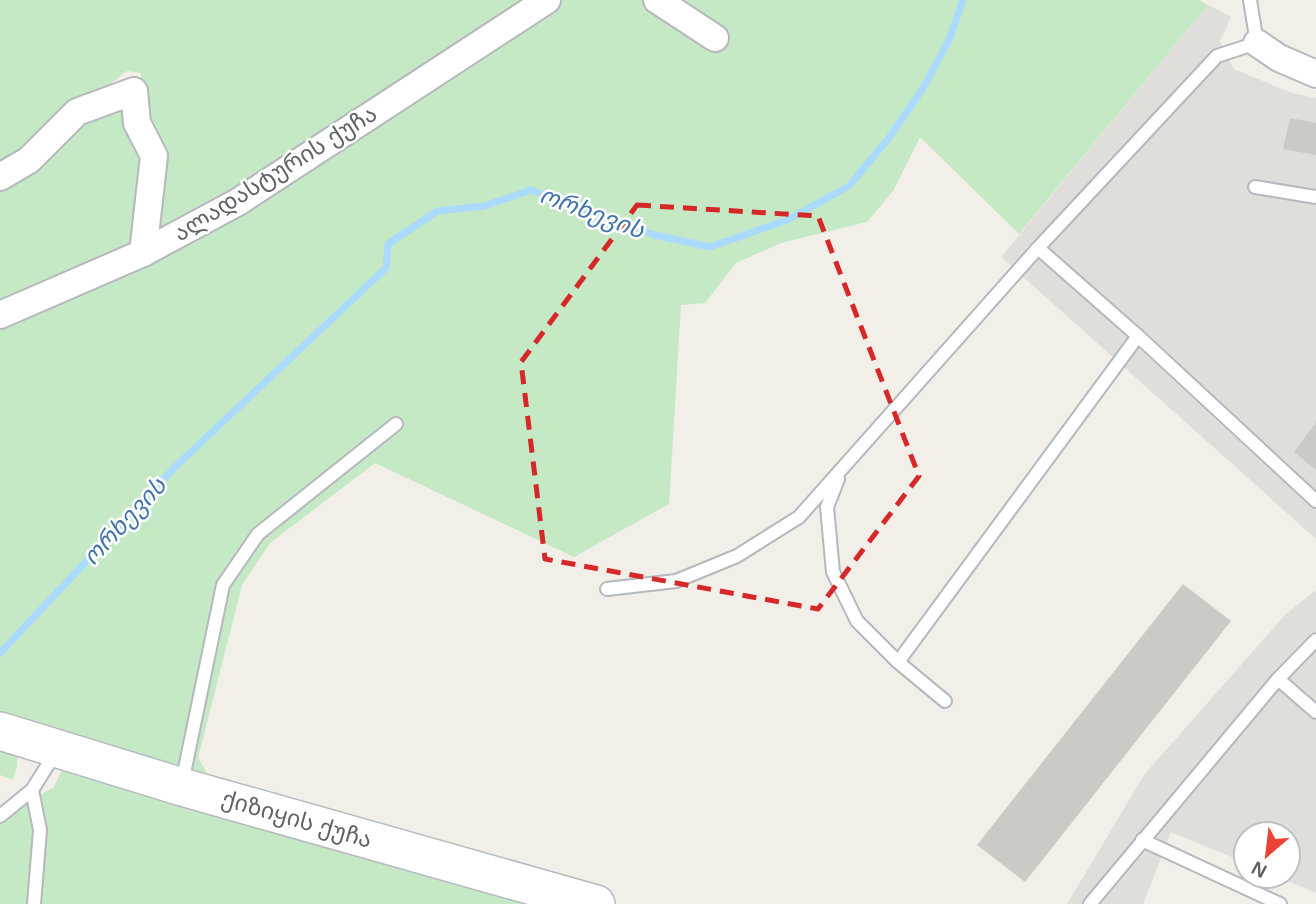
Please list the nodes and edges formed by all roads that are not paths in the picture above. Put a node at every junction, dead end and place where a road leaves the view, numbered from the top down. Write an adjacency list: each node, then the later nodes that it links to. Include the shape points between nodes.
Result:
1 (547, 0): 11 (street, ალადასტურის ქუჩა, via 238,202)
2 (657, 0): 4 (street)
3 (1250, 0): 5 (lane)
4 (715, 38)
5 (1257, 43): 6 (street); 10 (lane, via 1217,56)
6 (1316, 74)
7 (0, 177): 11 (street, ალადასტურის ქუჩა, via 29,160 77,112 134,91 137,123 154,156)
8 (1255, 187): 9 (lane)
9 (1316, 197)
10 (1038, 248): 13 (lane); 15 (lane)
11 (143, 253): 12 (street)
12 (0, 315)
13 (1138, 335): 16 (lane); 19 (lane)
14 (396, 424): 25 (lane, via 258,534 223,585)
15 (843, 468): 17 (lane, via 799,517 737,556 676,581); 19 (lane, via 827,507 833,572 857,621)
16 (1316, 501)
17 (607, 589)
18 (1316, 640): 20 (lane)
19 (898, 662): 21 (lane)
20 (1278, 679): 22 (lane); 28 (lane)
21 (945, 701)
22 (1316, 712)
23 (0, 731): 24 (street, ქიზიყის ქუჩა)
24 (58, 749): 25 (street, ქიზიყის ქუჩა); 26 (lane)
25 (182, 787): 30 (street, ქიზიყის ქუჩა, via 511,886)
26 (32, 790): 27 (lane); 29 (lane, via 40,830)
27 (0, 816)
28 (1142, 840): 31 (lane); 32 (lane)
29 (34, 904)
30 (596, 904)
31 (1090, 904)
32 (1280, 904)

